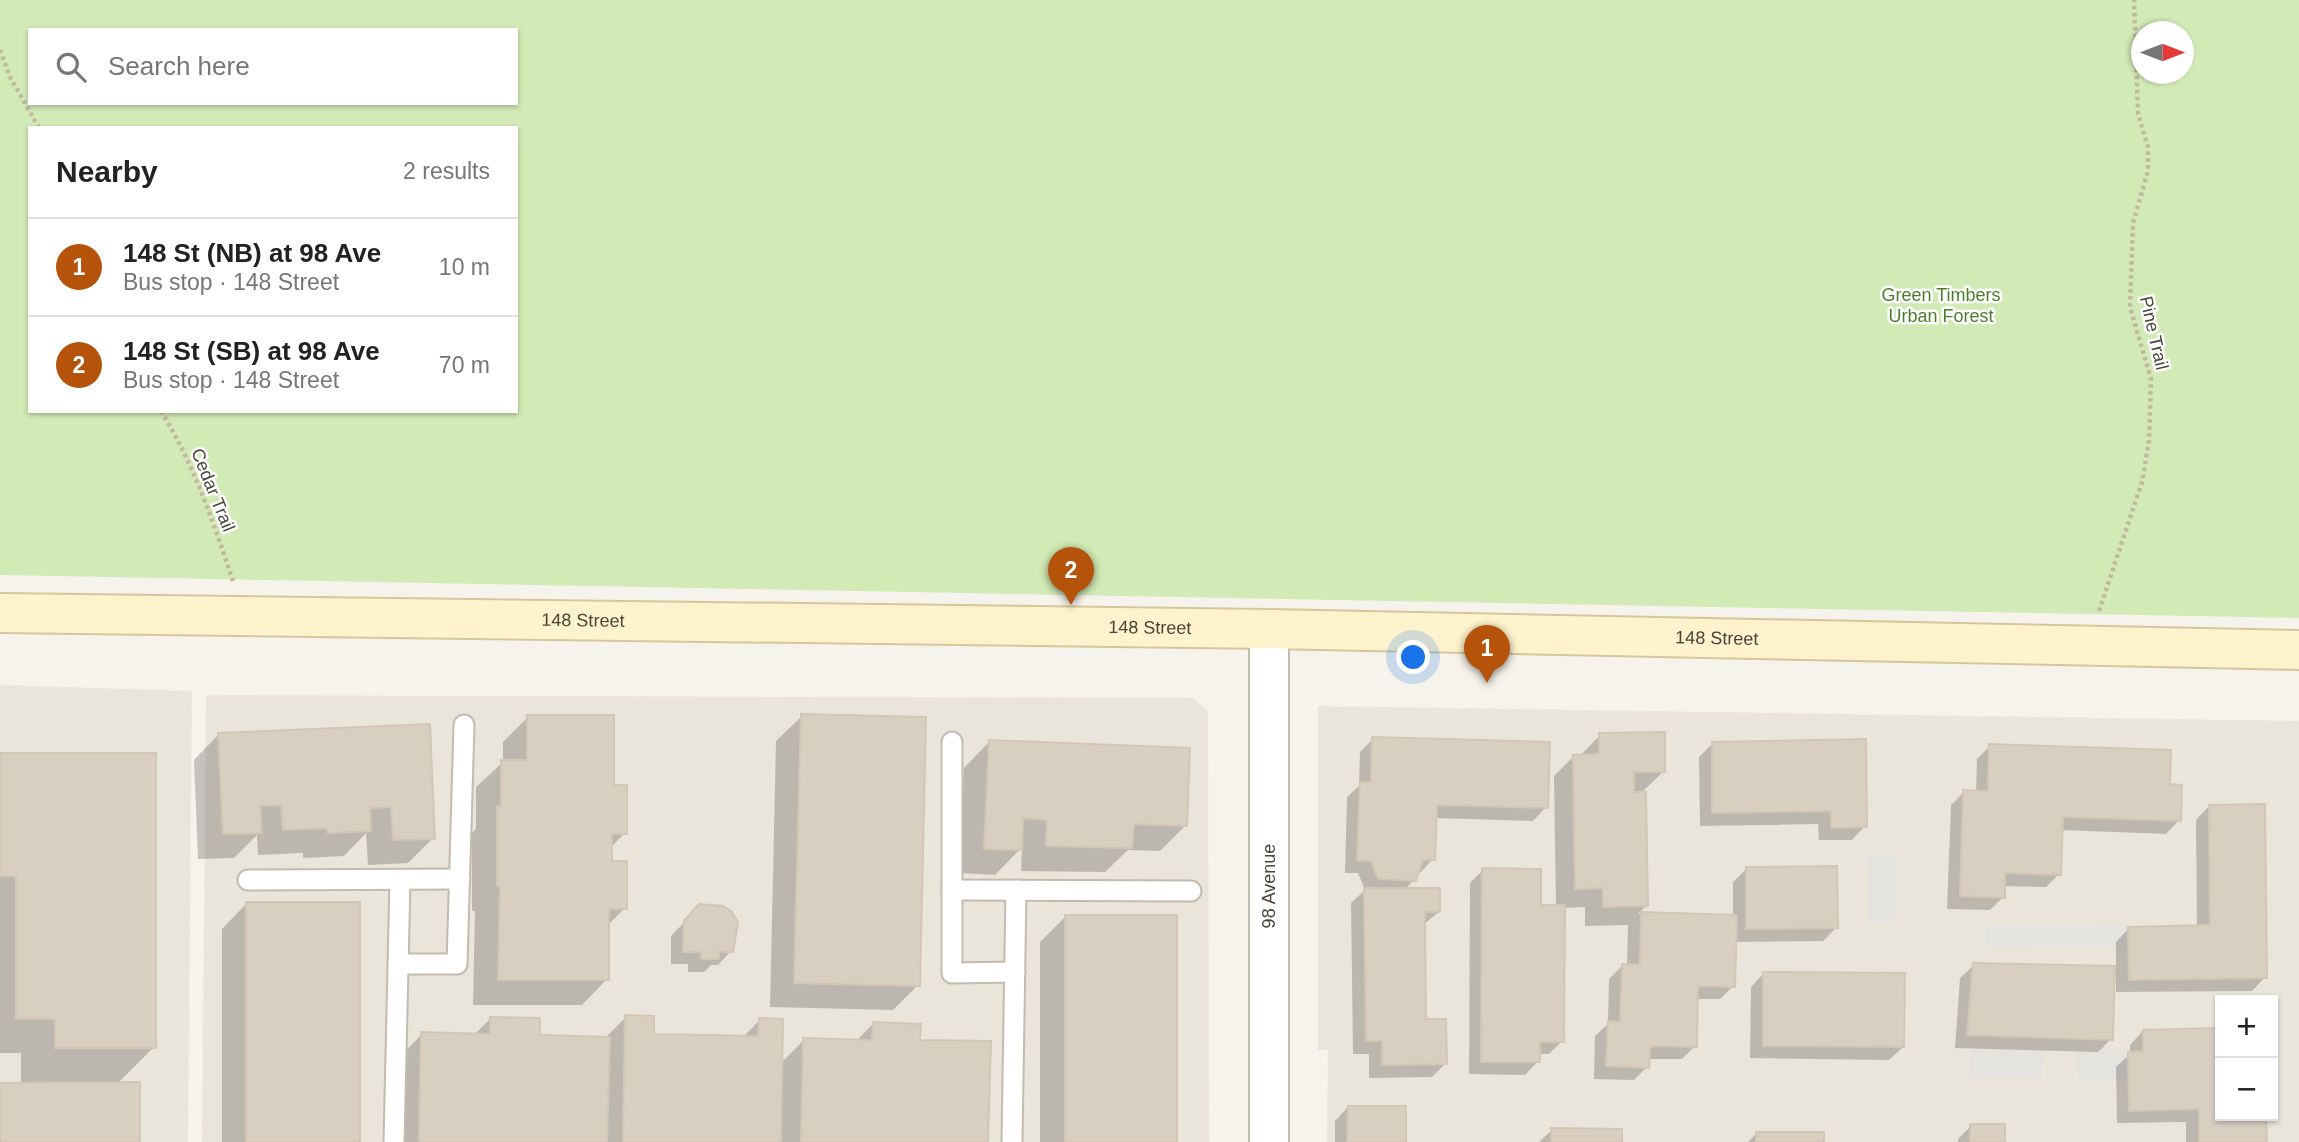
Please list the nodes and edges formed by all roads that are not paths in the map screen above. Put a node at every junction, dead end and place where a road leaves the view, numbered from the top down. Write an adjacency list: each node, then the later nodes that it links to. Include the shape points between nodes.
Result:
1 (0, 613): 2 (main road, 148 Street)
2 (1269, 629): 3 (main road, 148 Street); 16 (street, 98 Avenue)
3 (2299, 650)
4 (464, 725): 6 (lane)
5 (952, 742): 9 (lane)
6 (460, 879): 8 (lane); 12 (lane, via 457,964)
7 (248, 880): 8 (lane)
8 (400, 880): 12 (lane)
9 (952, 890): 10 (lane); 13 (lane, via 952,973)
10 (1016, 890): 11 (lane); 13 (lane)
11 (1191, 891)
12 (398, 964): 14 (lane)
13 (1015, 972): 15 (lane)
14 (394, 1142)
15 (1012, 1142)
16 (1269, 1142)

